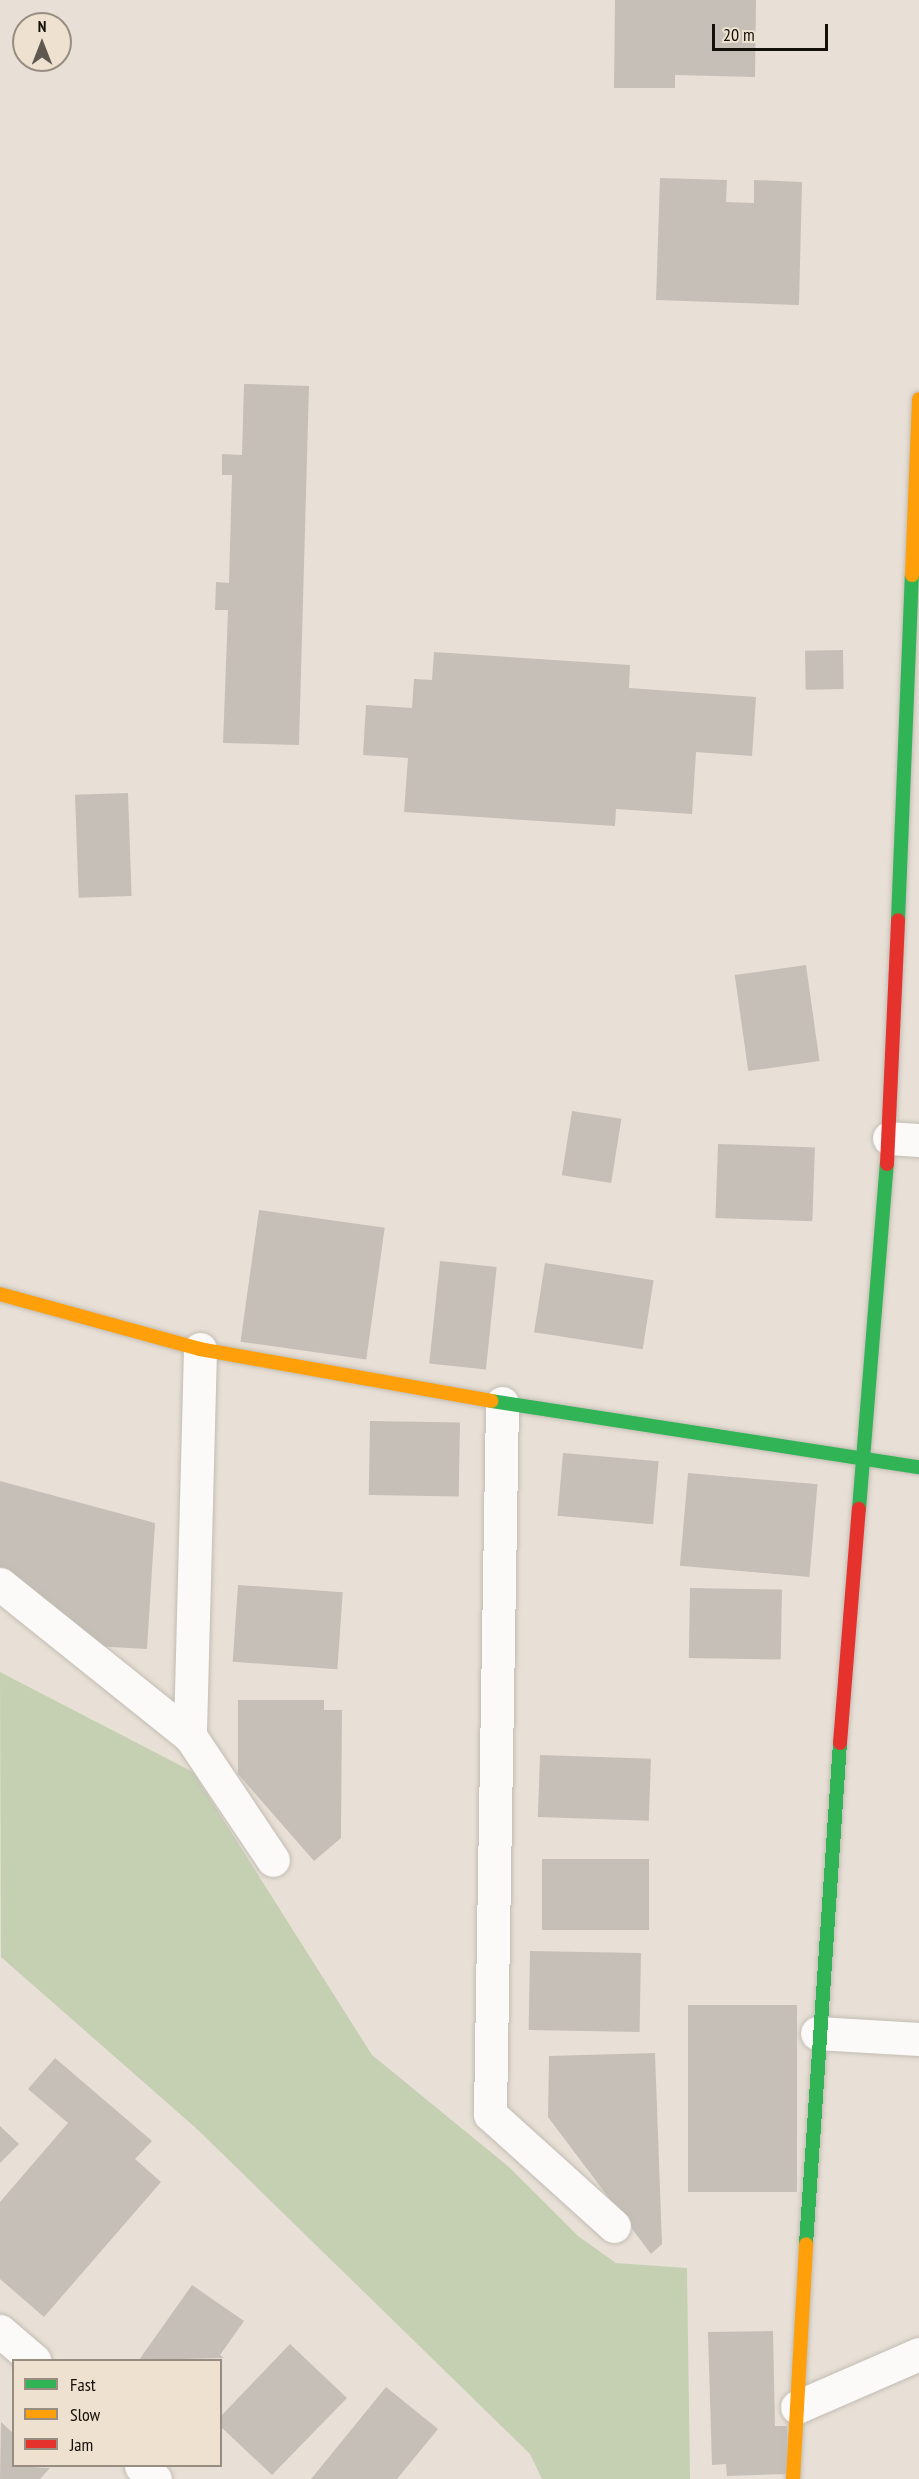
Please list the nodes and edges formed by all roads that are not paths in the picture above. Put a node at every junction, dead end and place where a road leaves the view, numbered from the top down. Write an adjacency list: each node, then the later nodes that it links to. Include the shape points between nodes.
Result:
1 (919, 399): 2 (street)
2 (918, 446): 3 (street)
3 (904, 1139): 7 (street)
4 (0, 1294): 5 (street)
5 (200, 1349): 6 (street); 10 (street)
6 (502, 1403): 7 (street); 14 (street, via 490,2114)
7 (866, 1461): 8 (street); 12 (street)
8 (919, 1467)
9 (0, 1584): 10 (street)
10 (190, 1736): 11 (street)
11 (273, 1860)
12 (817, 2033): 13 (street); 18 (street)
13 (919, 2039)
14 (614, 2226)
15 (0, 2331): 17 (street)
16 (919, 2354): 18 (street)
17 (32, 2359)
18 (797, 2407): 21 (street)
19 (142, 2467): 20 (street)
20 (154, 2479)
21 (793, 2479)

